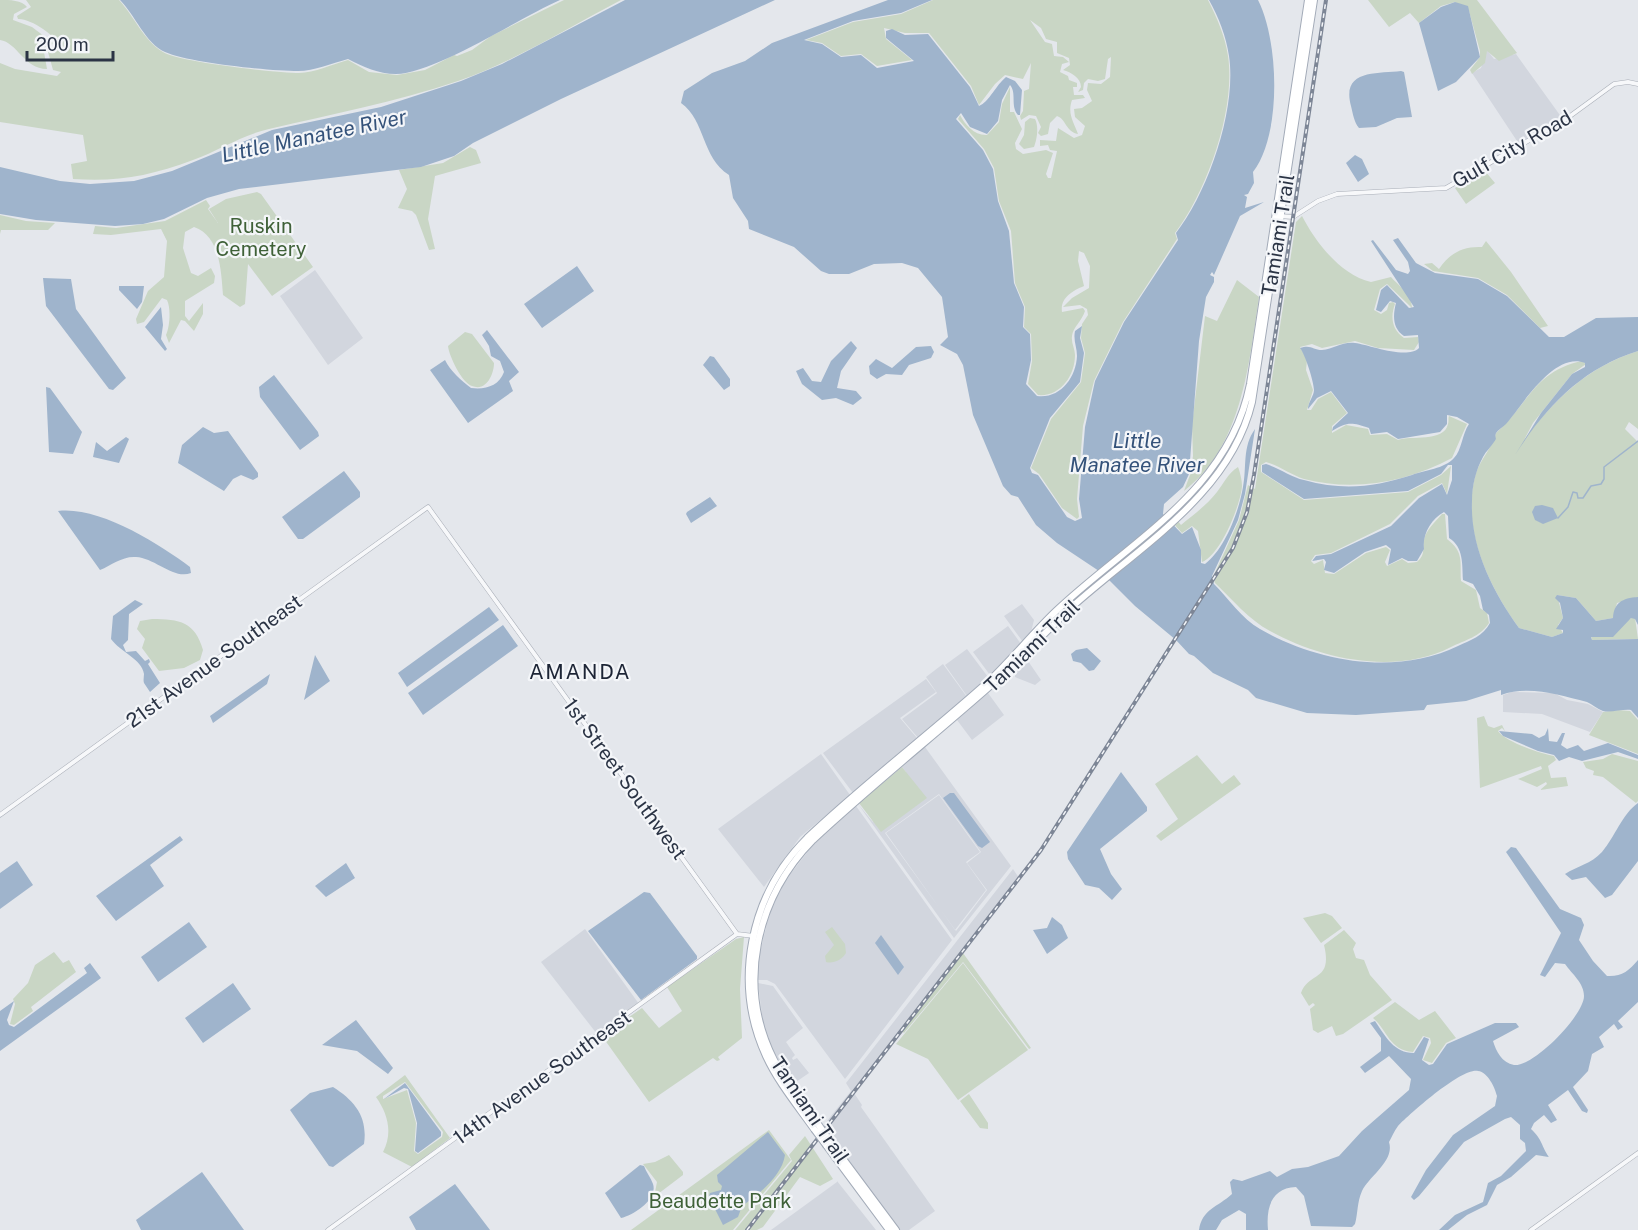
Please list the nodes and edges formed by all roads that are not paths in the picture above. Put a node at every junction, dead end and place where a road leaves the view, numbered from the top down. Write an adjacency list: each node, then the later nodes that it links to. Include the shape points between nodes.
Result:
1 (1308, 0): 4 (main road, Tamiami Trail)
2 (1314, 0): 4 (main road, Tamiami Trail)
3 (1638, 84): 4 (street, Gulf City Road, via 1614,84 1566,119 1446,188 1337,194 1293,217)
4 (1278, 216): 8 (main road, Tamiami Trail, via 1250,384 1238,426 1211,473 1055,612 992,678 799,846 772,883); 8 (main road, Tamiami Trail, via 1250,413 1221,472 1007,672 802,850 777,885)
5 (428, 507): 6 (street, 21st Avenue Southeast); 7 (street, 1st Street Southwest)
6 (0, 815)
7 (737, 934): 8 (street); 11 (street, 14th Avenue Southeast)
8 (755, 937): 9 (main road, Tamiami Trail, bridge, via 749,984 757,1033 777,1076)
9 (827, 1143): 12 (main road, Tamiami Trail); 13 (main road, Tamiami Trail)
10 (1638, 1153): 14 (street)
11 (328, 1230)
12 (889, 1230)
13 (896, 1230)
14 (1531, 1230)

